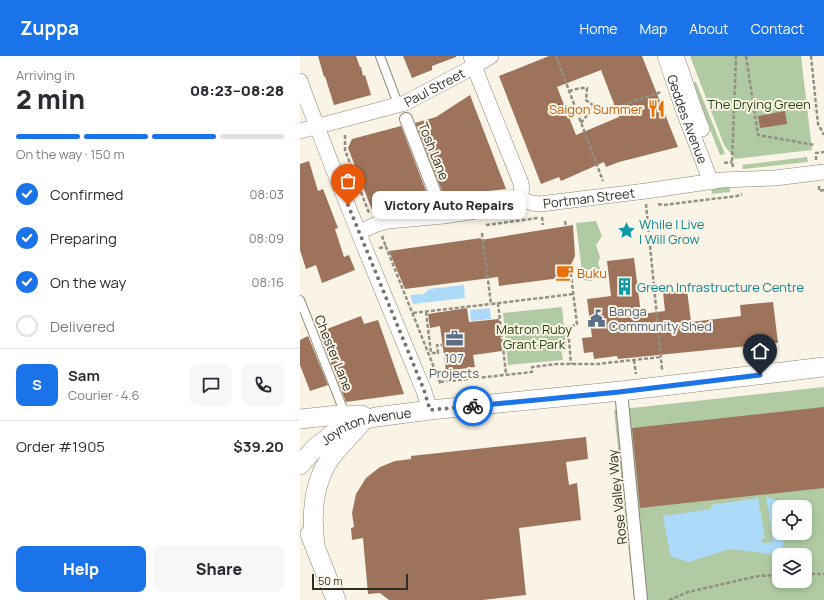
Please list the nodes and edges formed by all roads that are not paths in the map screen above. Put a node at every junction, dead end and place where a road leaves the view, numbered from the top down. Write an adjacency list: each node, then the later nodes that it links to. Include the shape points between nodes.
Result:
1 (380, 56): 7 (lane)
2 (491, 56): 5 (street, Paul Street)
3 (665, 56): 12 (street, Geddes Avenue, via 684,112)
4 (676, 56): 12 (street, Geddes Avenue)
5 (473, 61): 7 (street, Paul Street, via 412,100); 13 (street, via 521,183)
6 (300, 81): 9 (street)
7 (398, 104): 9 (street, Paul Street)
8 (406, 118): 14 (street, Tosh Lane)
9 (317, 127): 10 (street, Paul Street); 15 (street)
10 (300, 131)
11 (819, 172): 12 (street, Portman Street, via 775,178)
12 (716, 181): 13 (street, Portman Street, via 540,204)
13 (520, 199): 14 (street, via 511,206)
14 (444, 216): 15 (street, via 388,221 380,230)
15 (362, 241): 19 (street)
16 (300, 300): 20 (lane, Chester Lane)
17 (824, 367): 18 (street, Joynton Avenue)
18 (621, 391): 19 (street, Joynton Avenue); 28 (street, Rose Valley Way)
19 (430, 410): 21 (street, Joynton Avenue)
20 (345, 415): 21 (street); 22 (street)
21 (386, 415): 23 (street, Joynton Avenue)
22 (300, 419)
23 (365, 419): 24 (street, Joynton Avenue, via 332,434); 26 (street, via 332,456 322,475 315,495 313,526)
24 (300, 465)
25 (300, 511): 26 (street)
26 (307, 541): 27 (street)
27 (336, 600)
28 (641, 600)

